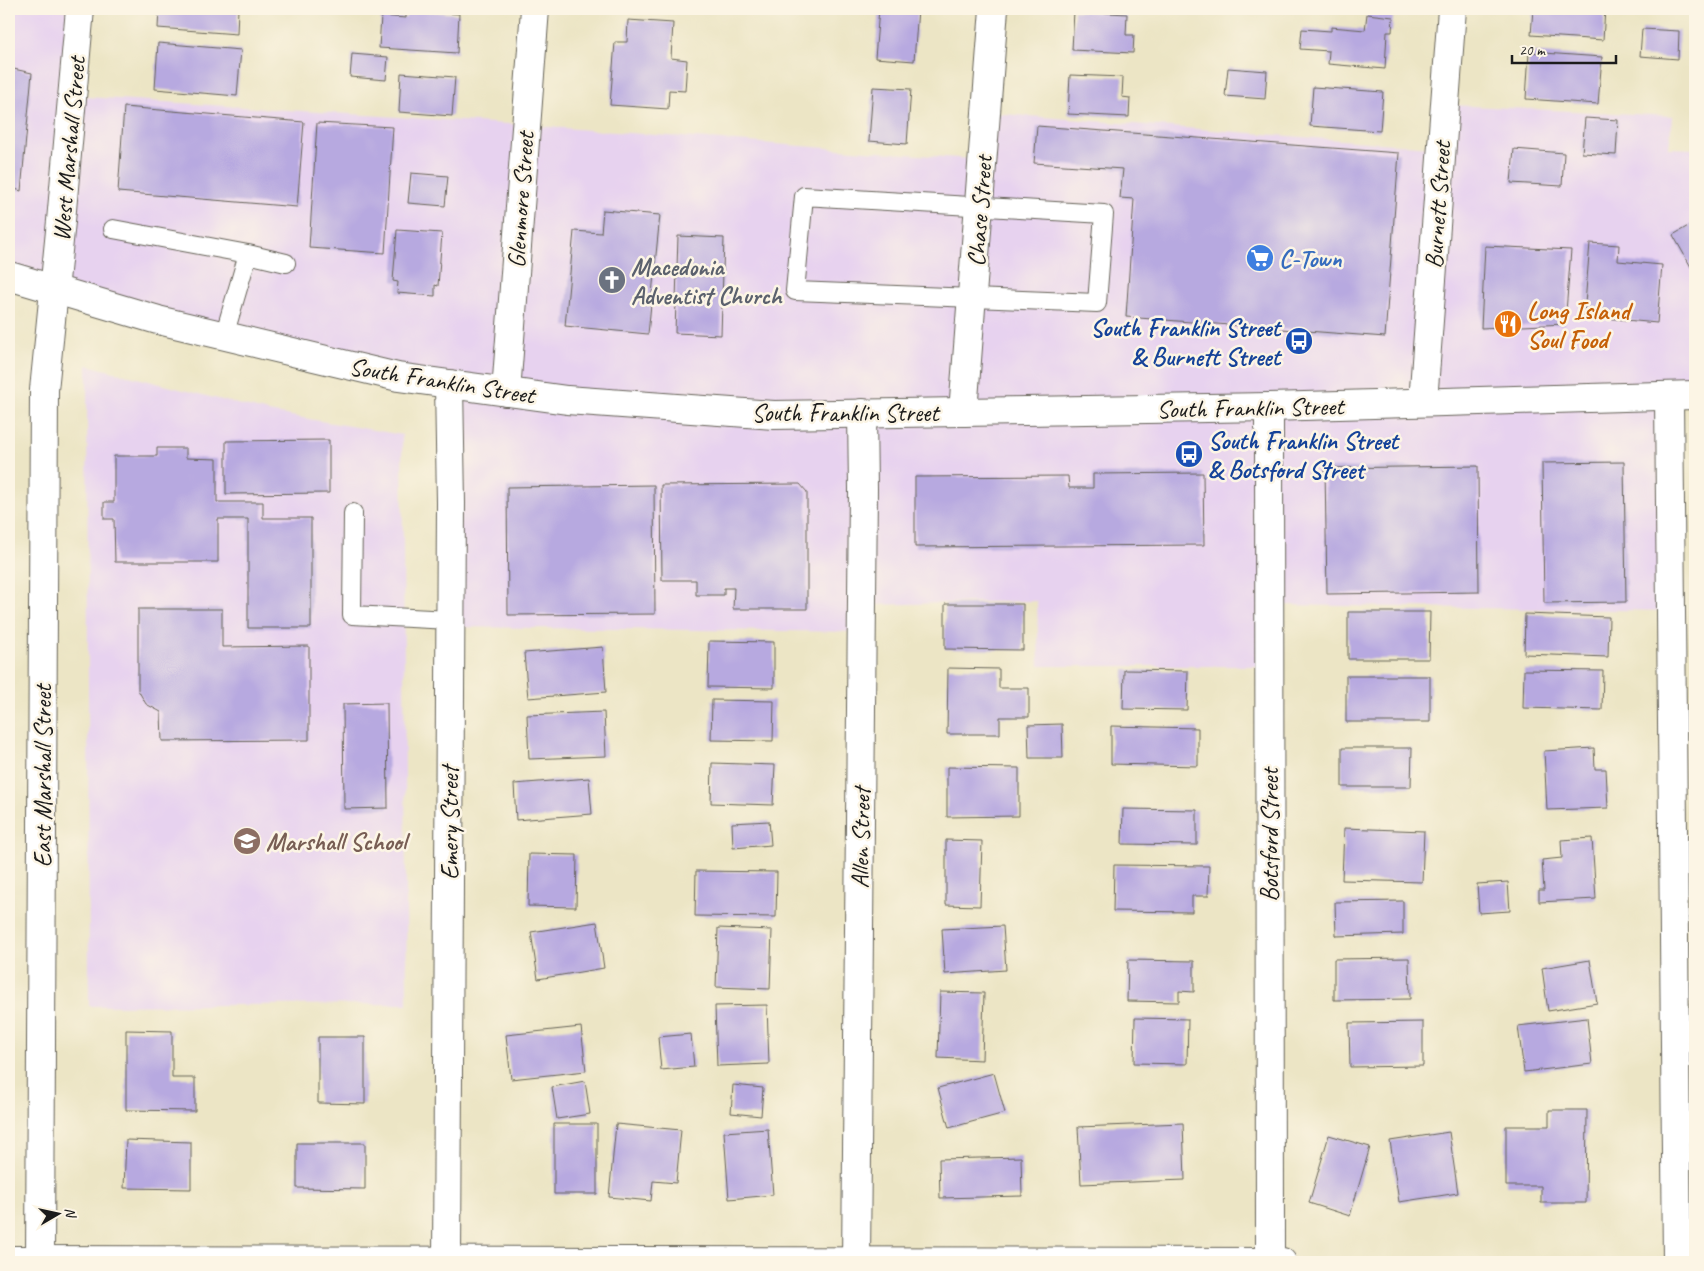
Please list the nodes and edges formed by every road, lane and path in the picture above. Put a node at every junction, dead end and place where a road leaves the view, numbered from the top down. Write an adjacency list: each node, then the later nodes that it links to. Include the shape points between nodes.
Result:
1 (80, 9): 10 (street, West Marshall Street)
2 (535, 9): 14 (street, Glenmore Street)
3 (994, 9): 5 (street, Chase Street)
4 (1452, 9): 16 (street, Burnett Street)
5 (979, 207): 11 (street, Chase Street); 11 (lane, via 1104,214 1097,303); 11 (lane, via 804,196 795,291)
6 (113, 229): 7 (lane)
7 (248, 254): 8 (lane); 12 (lane)
8 (286, 263)
9 (9, 276): 10 (street, South Franklin Street)
10 (55, 290): 12 (street, South Franklin Street); 23 (street, East Marshall Street, via 44,390)
11 (972, 298): 18 (street, Chase Street)
12 (224, 336): 13 (street, South Franklin Street, via 398,376)
13 (449, 384): 14 (street, South Franklin Street); 21 (street, Emery Street)
14 (506, 392): 19 (street, South Franklin Street, via 567,400 774,414)
15 (1682, 395): 16 (street, South Franklin Street); 28 (street)
16 (1423, 402): 17 (street, South Franklin Street)
17 (1269, 407): 18 (street, South Franklin Street); 26 (street, Botsford Street)
18 (963, 412): 19 (street, South Franklin Street)
19 (862, 413): 25 (street, Allen Street)
20 (353, 513): 21 (lane, via 352,615)
21 (450, 620): 24 (street, Emery Street)
22 (9, 1260): 23 (street)
23 (40, 1261): 24 (street)
24 (447, 1261): 25 (street)
25 (856, 1262): 26 (street)
26 (1270, 1262): 27 (street)
27 (1282, 1262)
28 (1677, 1262)

